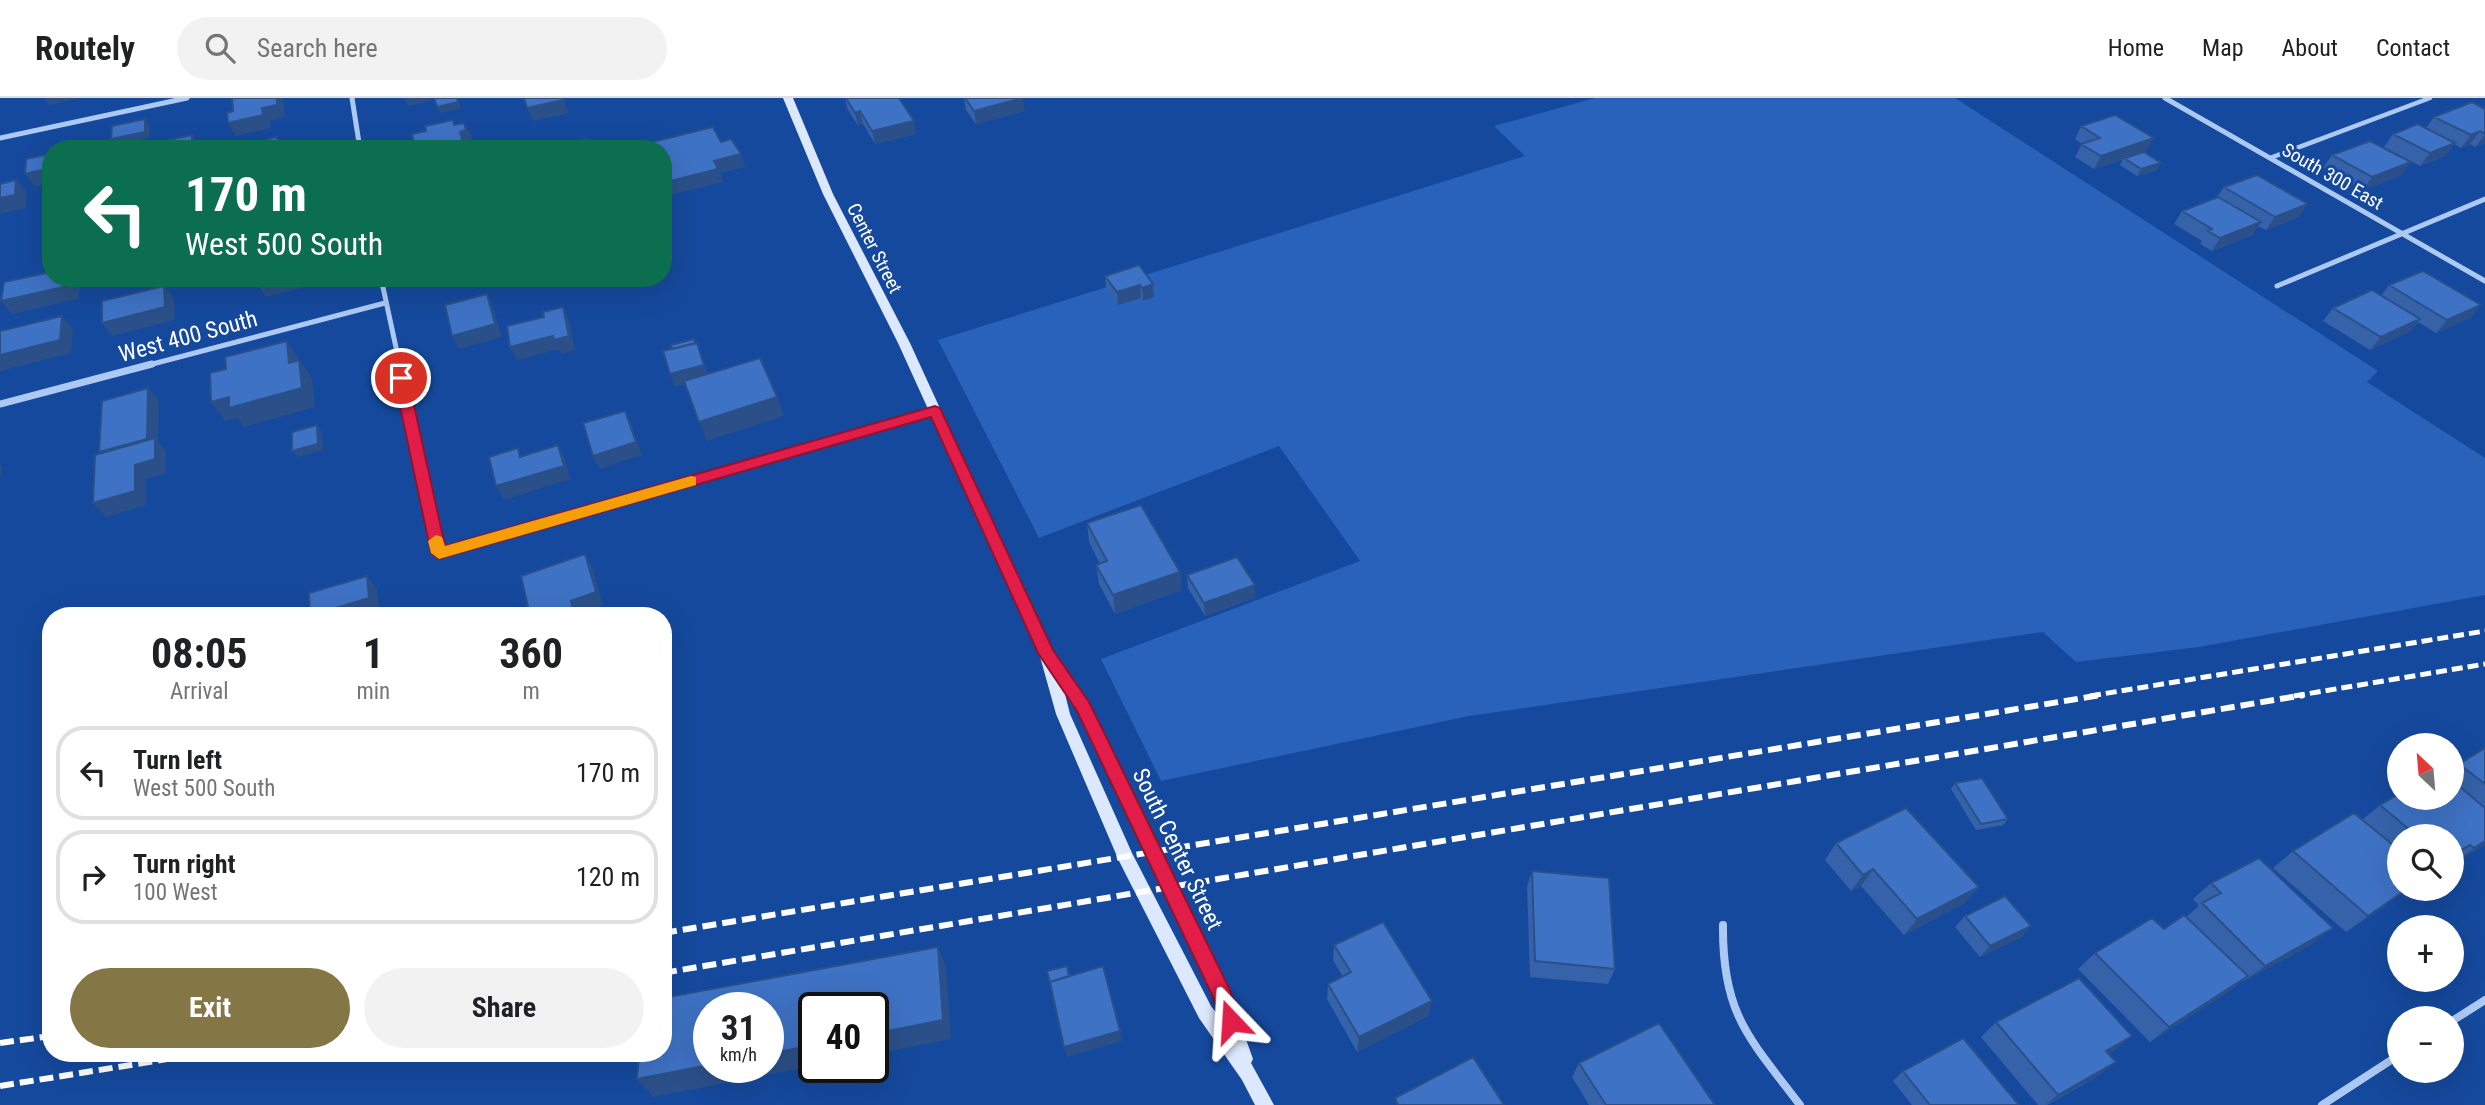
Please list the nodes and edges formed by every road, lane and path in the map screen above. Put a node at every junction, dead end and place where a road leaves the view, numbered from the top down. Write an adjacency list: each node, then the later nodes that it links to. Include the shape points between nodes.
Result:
1 (187, 98): 6 (street)
2 (352, 98): 7 (street)
3 (788, 98): 16 (street, Center Street, via 828,194)
4 (2165, 98): 8 (street, South 300 East)
5 (2430, 98): 8 (lane)
6 (0, 138)
7 (359, 140)
8 (2270, 159): 10 (street, South 300 East)
9 (2485, 199): 10 (street)
10 (2403, 234): 11 (street, South 300 East); 12 (street)
11 (2485, 281)
12 (2277, 286)
13 (382, 287): 14 (street)
14 (385, 303): 15 (street, West 400 South); 16 (street, via 439,553)
15 (0, 404)
16 (935, 411): 17 (street, South Center Street)
17 (1046, 653): 22 (street, South Center Street, via 1083,706 1222,995); 22 (street, South Center Street, via 1063,714 1125,856 1205,1012)
18 (1723, 925): 24 (street, via 1723,969 1730,998 1743,1027)
19 (2485, 1000): 20 (street)
20 (2464, 1013)
21 (2387, 1063): 25 (street)
22 (1248, 1074): 23 (street, South Center Street)
23 (1265, 1105)
24 (1800, 1105)
25 (2322, 1105)

